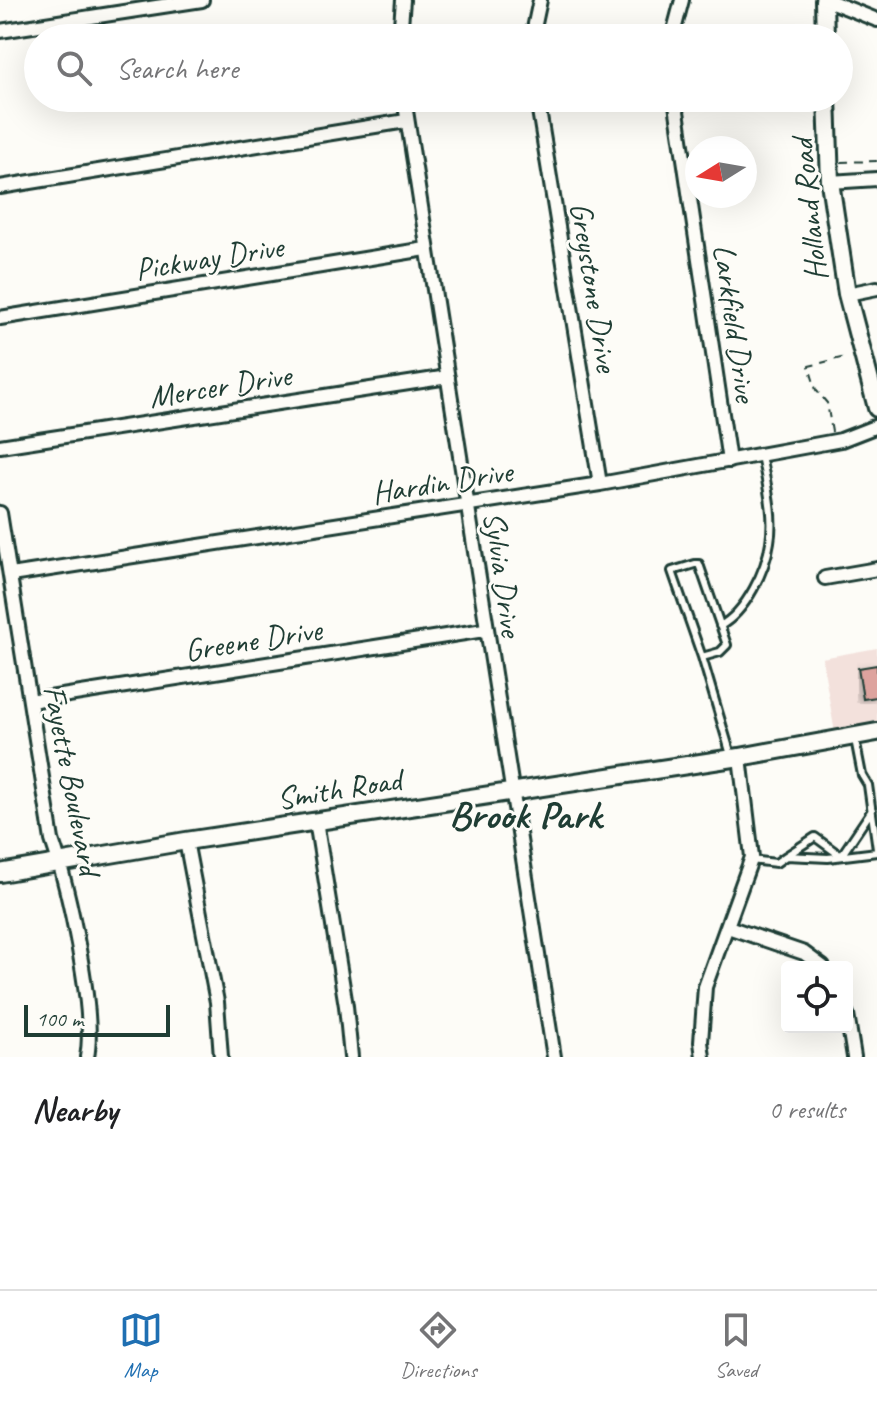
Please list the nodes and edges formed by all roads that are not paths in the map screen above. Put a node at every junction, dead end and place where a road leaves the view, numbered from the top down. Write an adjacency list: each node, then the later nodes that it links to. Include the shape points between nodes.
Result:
1 (202, 0): 7 (street)
2 (403, 0): 8 (street)
3 (540, 0): 9 (street)
4 (682, 0): 10 (street)
5 (826, 0): 6 (street); 11 (main road)
6 (877, 20)
7 (46, 24)
8 (401, 24)
9 (535, 24)
10 (676, 24)
11 (825, 24)
12 (24, 27): 13 (street)
13 (0, 31)
14 (405, 112): 18 (street, Sylvia Drive)
15 (539, 112): 32 (street, Greystone Drive)
16 (677, 112): 31 (street, Larkfield Drive)
17 (827, 112): 20 (main road, Holland Road)
18 (406, 121): 21 (street); 22 (street, Sylvia Drive)
19 (877, 179): 20 (street)
20 (830, 182): 24 (main road, Holland Road)
21 (0, 187)
22 (426, 249): 25 (street, Pickway Drive); 26 (street, Sylvia Drive)
23 (877, 288): 24 (street)
24 (847, 294): 27 (main road, Holland Road)
25 (0, 318)
26 (448, 377): 29 (street, Mercer Drive); 33 (street, Sylvia Drive)
27 (877, 408)
28 (877, 426): 30 (street, Hardin Drive, via 834,441)
29 (0, 446)
30 (761, 455): 31 (street, Hardin Drive); 38 (lane, via 770,542 753,588 734,618)
31 (729, 461): 32 (street, Hardin Drive)
32 (600, 484): 33 (street, Hardin Drive)
33 (468, 504): 36 (street, Hardin Drive); 39 (street, Sylvia Drive)
34 (0, 513): 36 (street, Fayette Boulevard)
35 (877, 569): 37 (street)
36 (11, 575): 41 (street, Fayette Boulevard)
37 (825, 578)
38 (720, 626): 40 (lane, via 725,649); 40 (lane, via 699,564 672,571)
39 (484, 630): 41 (street, Greene Drive); 45 (street, Sylvia Drive)
40 (702, 657): 44 (lane)
41 (30, 701): 53 (street, Fayette Boulevard, via 52,840)
42 (877, 732): 43 (main road, Smith Road)
43 (855, 736): 44 (main road, Smith Road); 46 (lane)
44 (736, 758): 45 (main road, Smith Road); 52 (street, via 751,824)
45 (510, 790): 47 (main road, Smith Road); 61 (street, Sylvia Drive)
46 (872, 810): 49 (lane); 51 (lane)
47 (316, 821): 48 (main road, Smith Road); 60 (street)
48 (186, 841): 53 (main road, Smith Road); 59 (street, via 217,1002)
49 (877, 850): 51 (lane)
50 (786, 856): 51 (lane); 51 (lane, via 815,837); 52 (lane, via 776,863)
51 (841, 856)
52 (751, 860): 55 (street)
53 (61, 864): 54 (main road, Smith Road); 58 (street, Fayette Boulevard, via 86,1002)
54 (0, 873)
55 (728, 927): 56 (street); 62 (street, via 705,987)
56 (815, 961)
57 (850, 1033): 63 (street)
58 (87, 1057)
59 (221, 1057)
60 (351, 1057)
61 (554, 1057)
62 (703, 1057)
63 (854, 1057)

